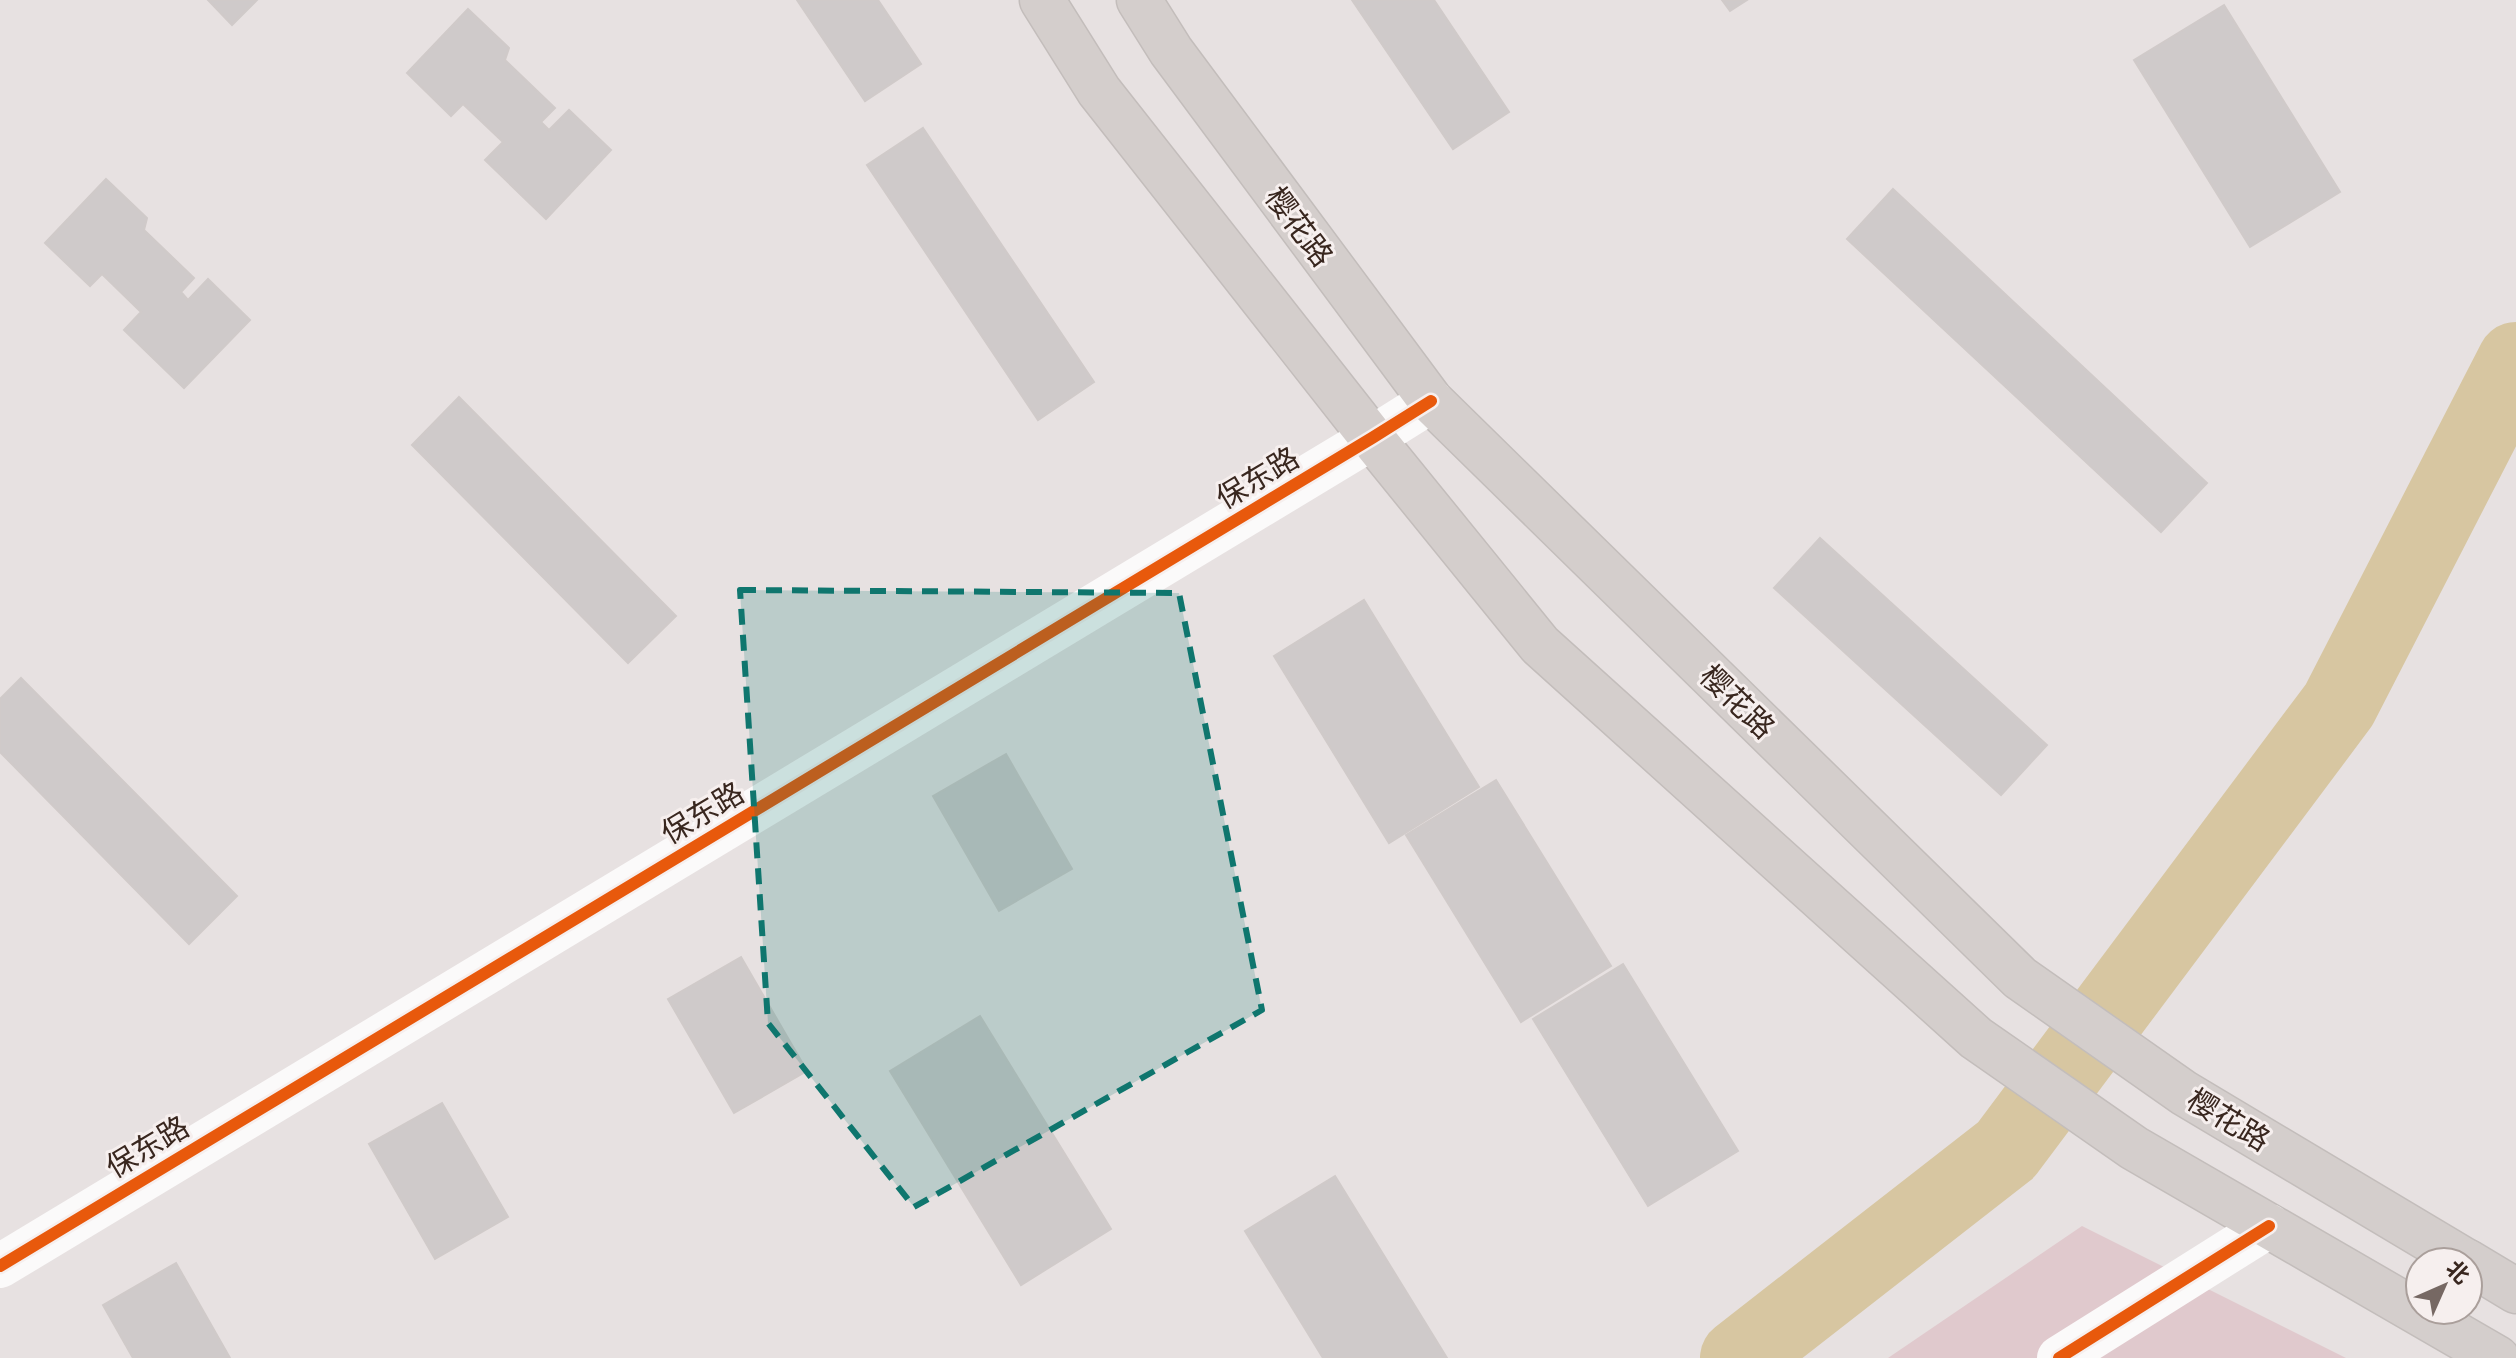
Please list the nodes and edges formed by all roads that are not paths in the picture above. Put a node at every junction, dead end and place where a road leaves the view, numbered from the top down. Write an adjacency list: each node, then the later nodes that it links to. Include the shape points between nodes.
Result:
1 (1042, 0): 4 (main road, via 1099,91)
2 (1139, 0): 3 (main road, 樱花路, via 1171,51)
3 (1431, 401): 4 (street, 保东路); 6 (main road, 樱花路, via 2020,978 2184,1093)
4 (1372, 438): 5 (main road, via 1540,645 1976,1038 2134,1148); 7 (street, 保东路)
5 (2269, 1226): 10 (street); 11 (main road)
6 (2441, 1246)
7 (0, 1266)
8 (2484, 1272): 9 (main road, 樱花路)
9 (2516, 1291)
10 (2059, 1358)
11 (2497, 1358)

